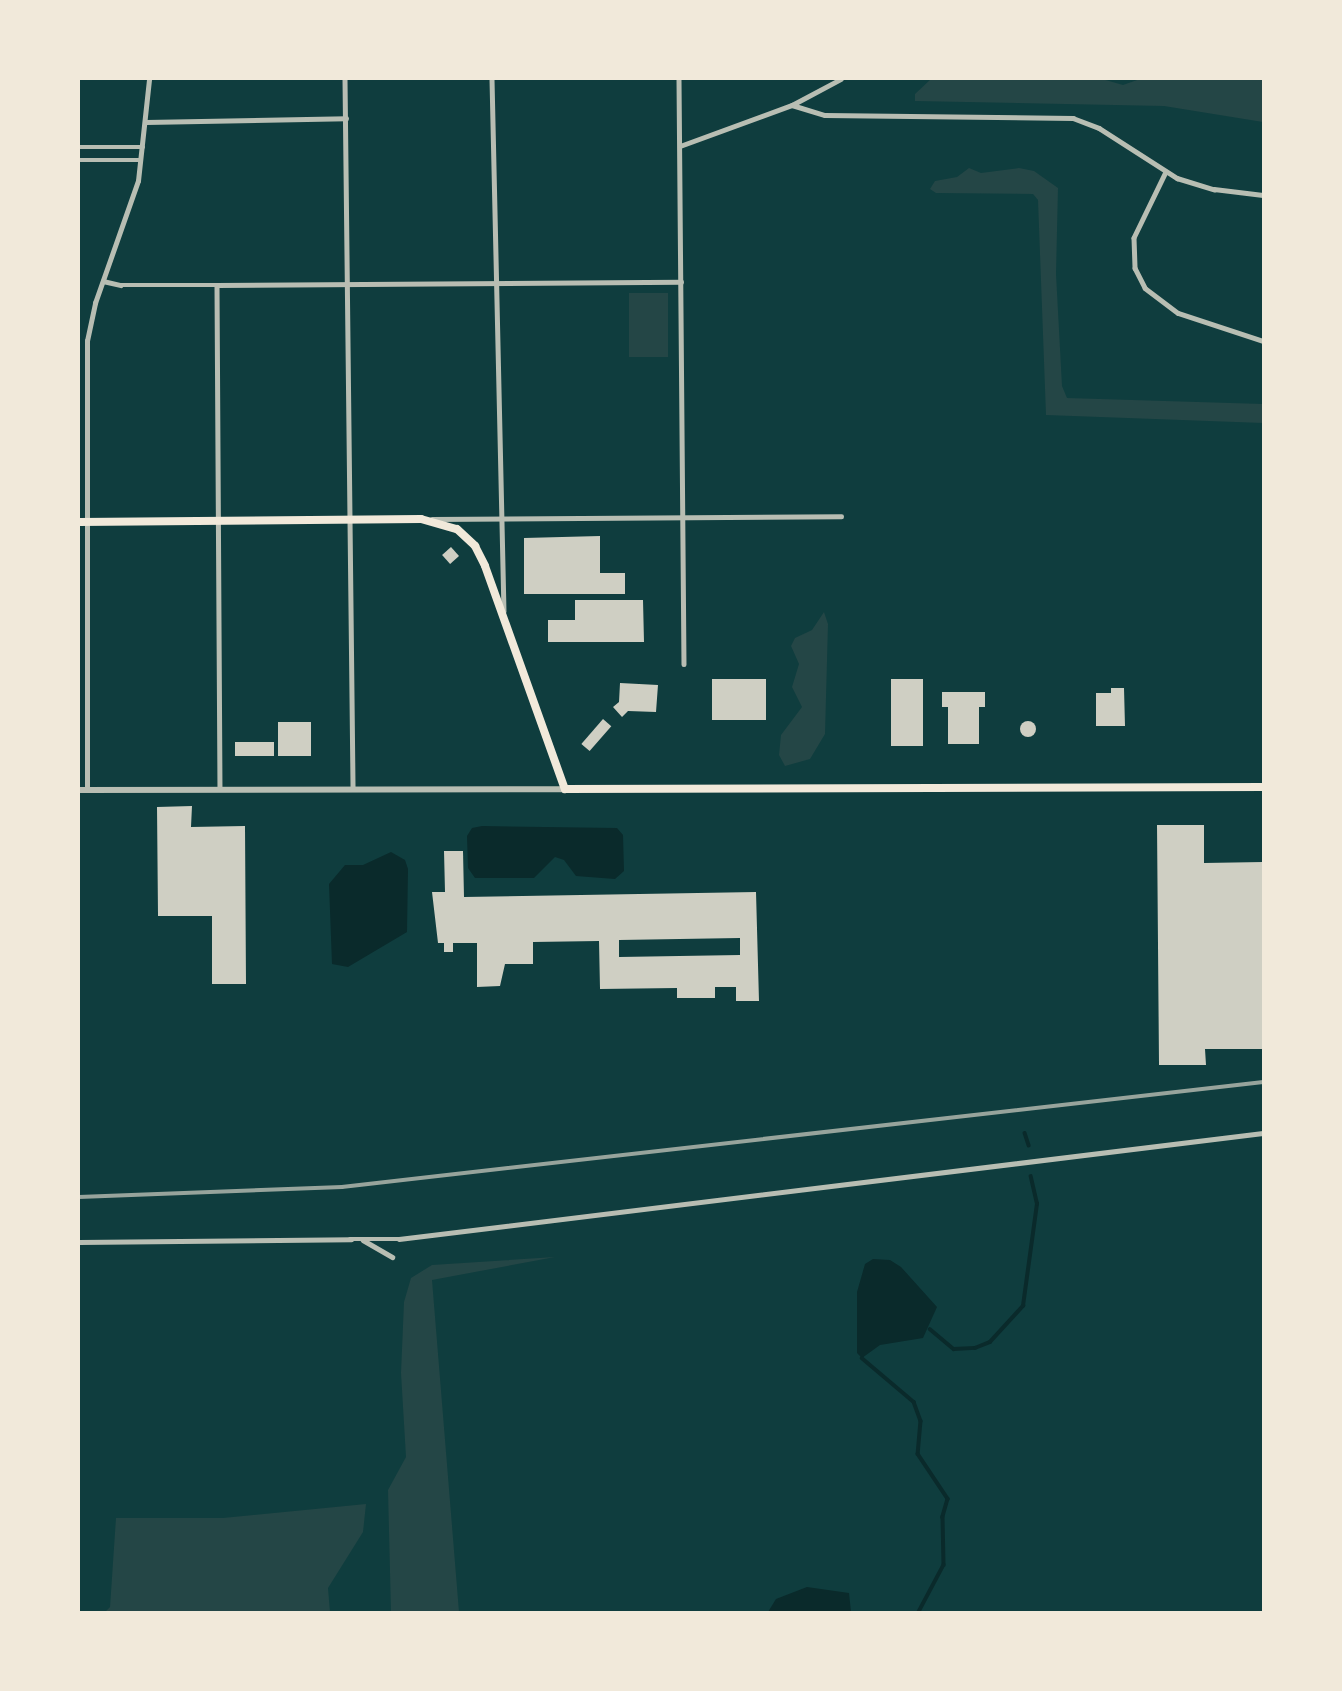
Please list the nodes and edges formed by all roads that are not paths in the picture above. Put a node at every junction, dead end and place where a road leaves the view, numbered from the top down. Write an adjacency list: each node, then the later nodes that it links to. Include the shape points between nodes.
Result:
1 (149, 79): 8 (street)
2 (345, 79): 7 (street)
3 (492, 79): 17 (street)
4 (679, 79): 9 (street)
5 (841, 79): 6 (street)
6 (792, 105): 9 (street); 14 (street, via 834,116 1073,118 1099,128)
7 (346, 118): 8 (street); 19 (street)
8 (146, 122): 11 (street)
9 (680, 146): 18 (street)
10 (79, 147): 11 (street)
11 (143, 147): 13 (street)
12 (79, 160): 13 (street)
13 (142, 160): 16 (street)
14 (1166, 172): 15 (street, via 1214,190); 21 (street, via 1134,239 1141,282 1155,299 1178,313)
15 (1263, 195)
16 (103, 281): 20 (street); 28 (street, via 87,341)
17 (496, 282): 18 (street); 19 (street); 25 (street)
18 (681, 282): 23 (street)
19 (349, 284): 20 (street); 26 (street)
20 (217, 285): 27 (street)
21 (1263, 341)
22 (841, 516): 23 (street)
23 (682, 517): 25 (street); 30 (street)
24 (421, 519): 25 (street); 26 (main road); 29 (main road, via 450,526 475,546)
25 (501, 519): 29 (street)
26 (351, 520): 27 (main road); 32 (street)
27 (218, 521): 28 (main road); 33 (street)
28 (82, 522): 35 (street)
29 (505, 622): 34 (main road)
30 (684, 664)
31 (1263, 787): 34 (main road)
32 (353, 788): 33 (street); 34 (street)
33 (220, 789): 35 (street)
34 (565, 789)
35 (83, 790)
36 (1263, 1133): 37 (street, via 399,1240)
37 (350, 1239): 38 (street); 39 (street, via 372,1243)
38 (79, 1242)
39 (392, 1257)

